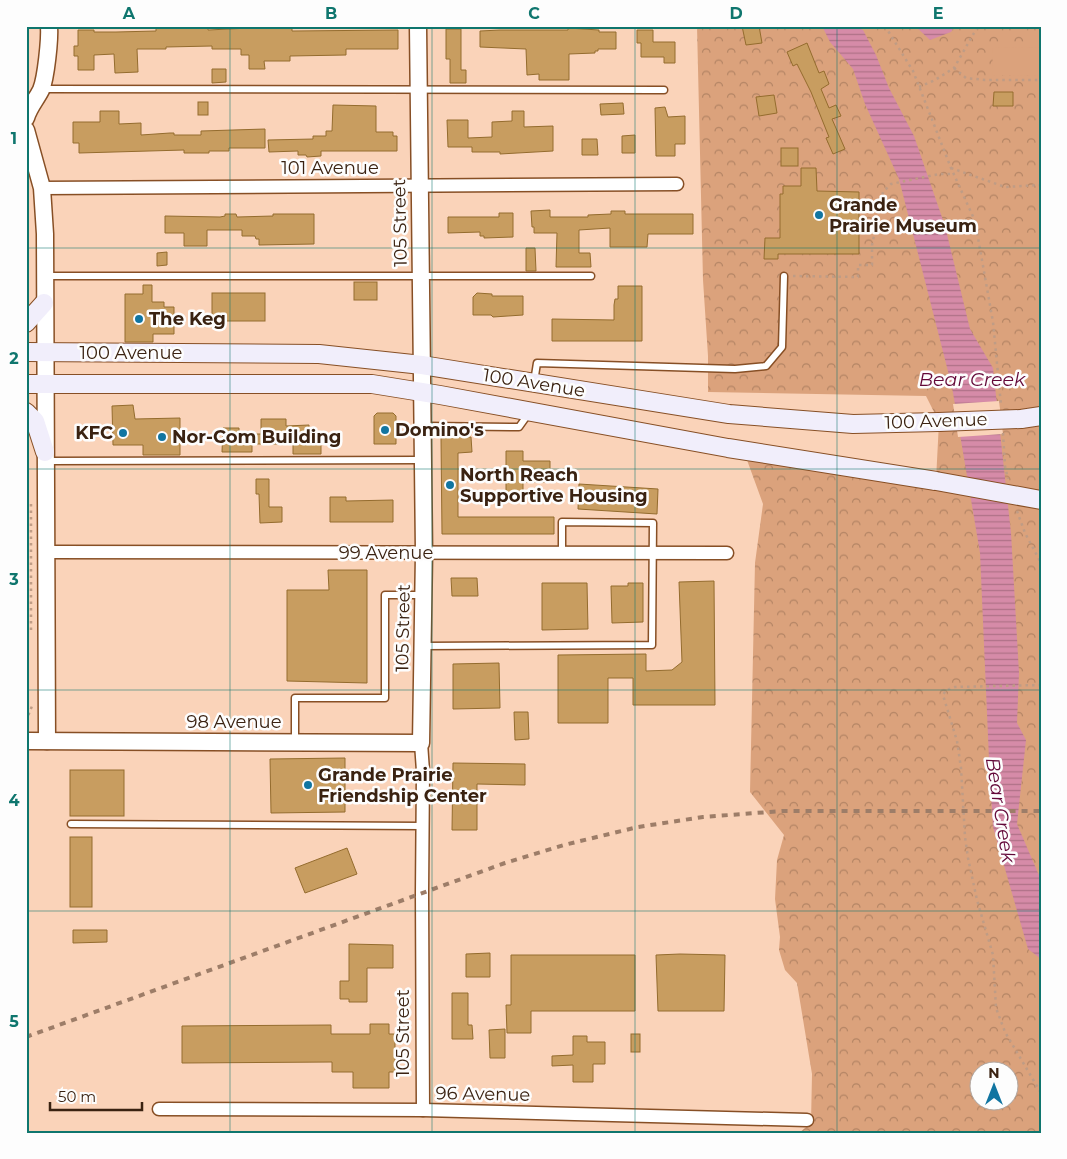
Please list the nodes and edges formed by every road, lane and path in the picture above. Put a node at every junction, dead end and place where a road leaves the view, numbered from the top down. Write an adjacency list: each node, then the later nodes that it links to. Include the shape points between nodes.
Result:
1 (418, 26): 9 (street, 105 Street)
2 (885, 26): 7 (path)
3 (978, 26): 5 (path)
4 (49, 32): 8 (street)
5 (954, 68): 6 (path, via 966,78); 7 (path)
6 (1041, 80)
7 (919, 87): 13 (path)
8 (34, 90): 9 (lane); 11 (street)
9 (419, 90): 10 (lane); 17 (street, 105 Street)
10 (664, 90)
11 (26, 118)
12 (26, 130): 18 (street)
13 (951, 168): 14 (path); 16 (path, via 1006,187)
14 (954, 174): 22 (path, via 891,184 883,192 872,244 872,265 858,265 858,277); 32 (path, via 975,221 979,239 993,322)
15 (677, 184): 17 (street, 101 Avenue)
16 (1041, 184)
17 (420, 185): 18 (street, 101 Avenue); 20 (street, 105 Street)
18 (42, 188): 19 (street)
19 (44, 276): 20 (lane); 23 (street)
20 (421, 276): 21 (lane); 27 (street, 105 Street)
21 (591, 276)
22 (784, 276): 28 (lane, via 782,348 766,366 735,369 537,363)
23 (44, 303): 24 (main road); 26 (street)
24 (26, 323)
25 (26, 352): 26 (main road, 100 Avenue)
26 (44, 352): 27 (main road, 100 Avenue, via 319,354); 30 (street)
27 (422, 364): 28 (main road, 100 Avenue); 31 (street, 105 Street)
28 (534, 383): 35 (main road, 100 Avenue, bridge, via 729,414 853,424)
29 (26, 384): 30 (main road, 100 Avenue)
30 (44, 384): 31 (main road, 100 Avenue, via 372,384); 38 (street)
31 (422, 392): 34 (main road, 100 Avenue); 36 (street, 105 Street)
32 (1001, 408)
33 (26, 412): 38 (main road, via 35,421)
34 (530, 412): 36 (lane, via 518,427); 41 (main road, 100 Avenue, bridge)
35 (1041, 416)
36 (422, 426): 39 (street, 105 Street)
37 (1002, 427): 40 (path)
38 (45, 457): 39 (lane); 44 (street)
39 (423, 460): 45 (street, 105 Street)
40 (1010, 484)
41 (1041, 500)
42 (30, 501): 51 (path)
43 (1017, 511): 49 (path, via 1024,533)
44 (46, 552): 45 (street, 99 Avenue); 56 (street)
45 (424, 553): 46 (street, 99 Avenue); 50 (street, 105 Street)
46 (562, 553): 47 (street, 99 Avenue); 47 (lane, via 562,522 652,523)
47 (652, 553): 48 (street, 99 Avenue); 52 (lane, via 652,645)
48 (727, 553)
49 (1041, 563)
50 (424, 595): 52 (street, 105 Street); 58 (lane, via 385,595 385,698 295,698)
51 (31, 637)
52 (423, 646): 59 (street, 105 Street)
53 (1041, 686): 62 (path, via 975,685 946,690 944,695 961,768 964,837 993,955 996,1008 1005,1032)
54 (32, 699): 55 (path)
55 (26, 721)
56 (47, 741): 57 (street, 98 Avenue); 58 (street, 98 Avenue)
57 (26, 742)
58 (295, 742): 59 (street, 98 Avenue)
59 (421, 743): 61 (street, 105 Street)
60 (71, 824): 61 (lane)
61 (423, 826): 64 (street, 105 Street)
62 (1041, 1093)
63 (158, 1109): 64 (street, 96 Avenue)
64 (423, 1110): 65 (street, 96 Avenue)
65 (807, 1120)

